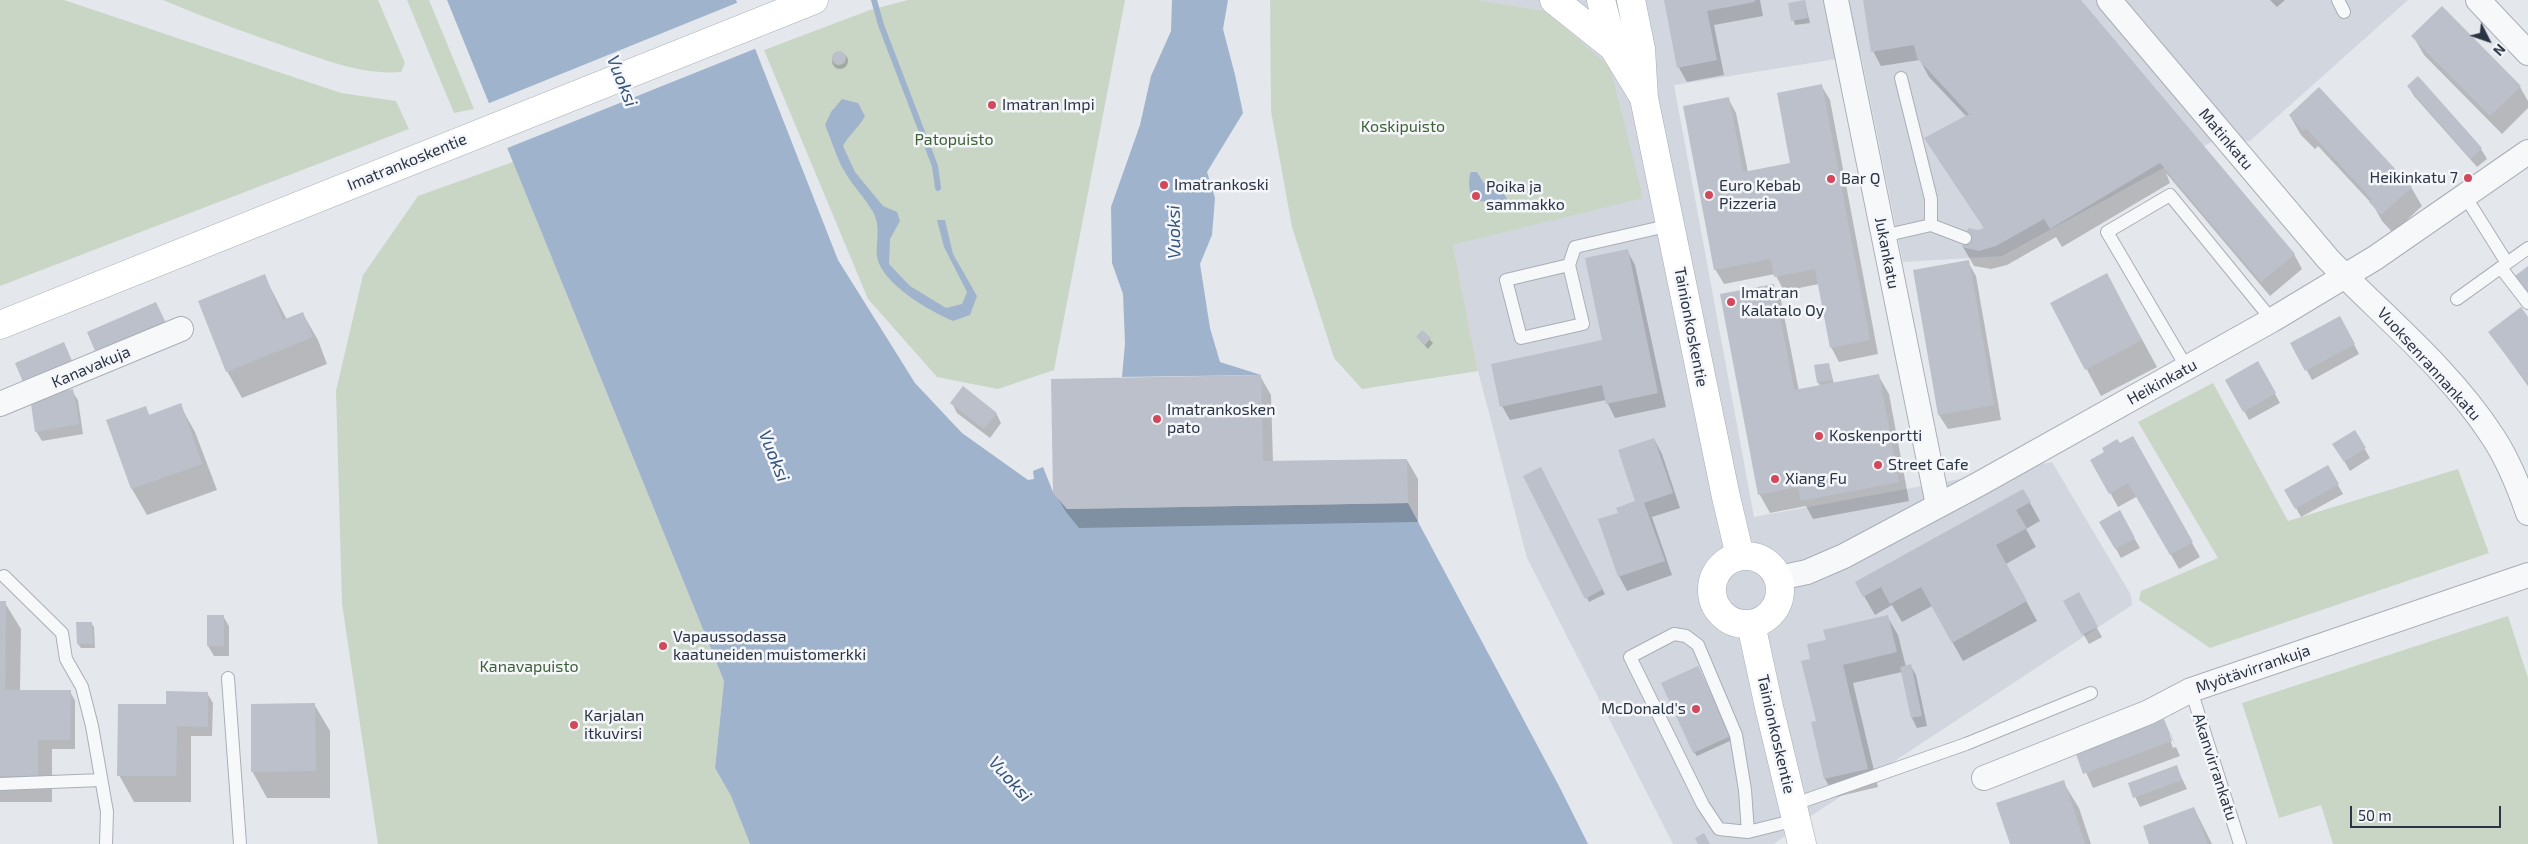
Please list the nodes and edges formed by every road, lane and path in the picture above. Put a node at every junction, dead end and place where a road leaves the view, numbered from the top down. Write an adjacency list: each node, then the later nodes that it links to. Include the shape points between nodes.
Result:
1 (811, 0): 27 (main road, Imatrankoskentie)
2 (1554, 0): 10 (main road)
3 (1601, 0): 10 (main road, Tainionkoskentie)
4 (1631, 0): 13 (main road, Tainionkoskentie, via 1641,50)
5 (2109, 0): 23 (street, Matinkatu)
6 (2338, 0): 9 (lane)
7 (2478, 0): 11 (street)
8 (1837, 7): 18 (street, Jukankatu)
9 (2344, 12)
10 (1613, 47): 13 (main road, Tainionkoskentie)
11 (2528, 53)
12 (1901, 78): 17 (lane, via 1932,199)
13 (1644, 98): 16 (main road, Tainionkoskentie)
14 (2528, 152): 15 (street, Heikinkatu)
15 (2465, 196): 22 (lane); 23 (street, Heikinkatu)
16 (1670, 225): 21 (lane, via 1575,247); 33 (main road, Tainionkoskentie)
17 (1931, 225): 18 (lane); 19 (lane)
18 (1883, 236): 31 (street, Jukankatu)
19 (1965, 238)
20 (2528, 248): 22 (lane)
21 (1569, 265): 21 (lane, via 1506,280 1521,338 1584,324)
22 (2504, 266): 24 (lane); 25 (lane)
23 (2345, 276): 26 (street, Heikinkatu); 32 (street, Vuoksenrannankatu, via 2465,399 2494,438 2516,480)
24 (2457, 299)
25 (2528, 303)
26 (2272, 320): 29 (street, Heikinkatu); 29 (lane, via 2170,195 2107,232)
27 (0, 325)
28 (182, 329): 30 (street, Kanavakuja)
29 (2187, 368): 31 (street, Heikinkatu)
30 (0, 404)
31 (1938, 505): 36 (street, Heikinkatu, via 1844,556 1807,572)
32 (2528, 513)
33 (1740, 556): 36 (main road, via 1763,560 1773,568); 37 (main road, via 1727,561 1718,570 1712,582 1712,596 1726,618)
34 (2528, 575): 39 (street, Myötävirrankuja)
35 (4, 576): 42 (lane, via 62,633 66,659 82,687)
36 (1778, 578): 37 (main road, via 1781,590 1772,613)
37 (1751, 624): 44 (main road, Tainionkoskentie)
38 (228, 678): 47 (lane)
39 (2191, 690): 41 (street, Myötävirrankuja, via 2149,712); 48 (lane, Akanvirrankatu)
40 (2091, 693): 44 (lane, via 1966,744)
41 (1984, 778)
42 (101, 780): 43 (lane); 46 (lane, via 107,812)
43 (0, 784)
44 (1796, 823): 45 (lane)
45 (1748, 832): 45 (lane, via 1719,829 1703,805 1630,657 1674,634 1686,636 1698,646 1736,735 1746,790)
46 (106, 844)
47 (240, 844)
48 (2240, 844)

